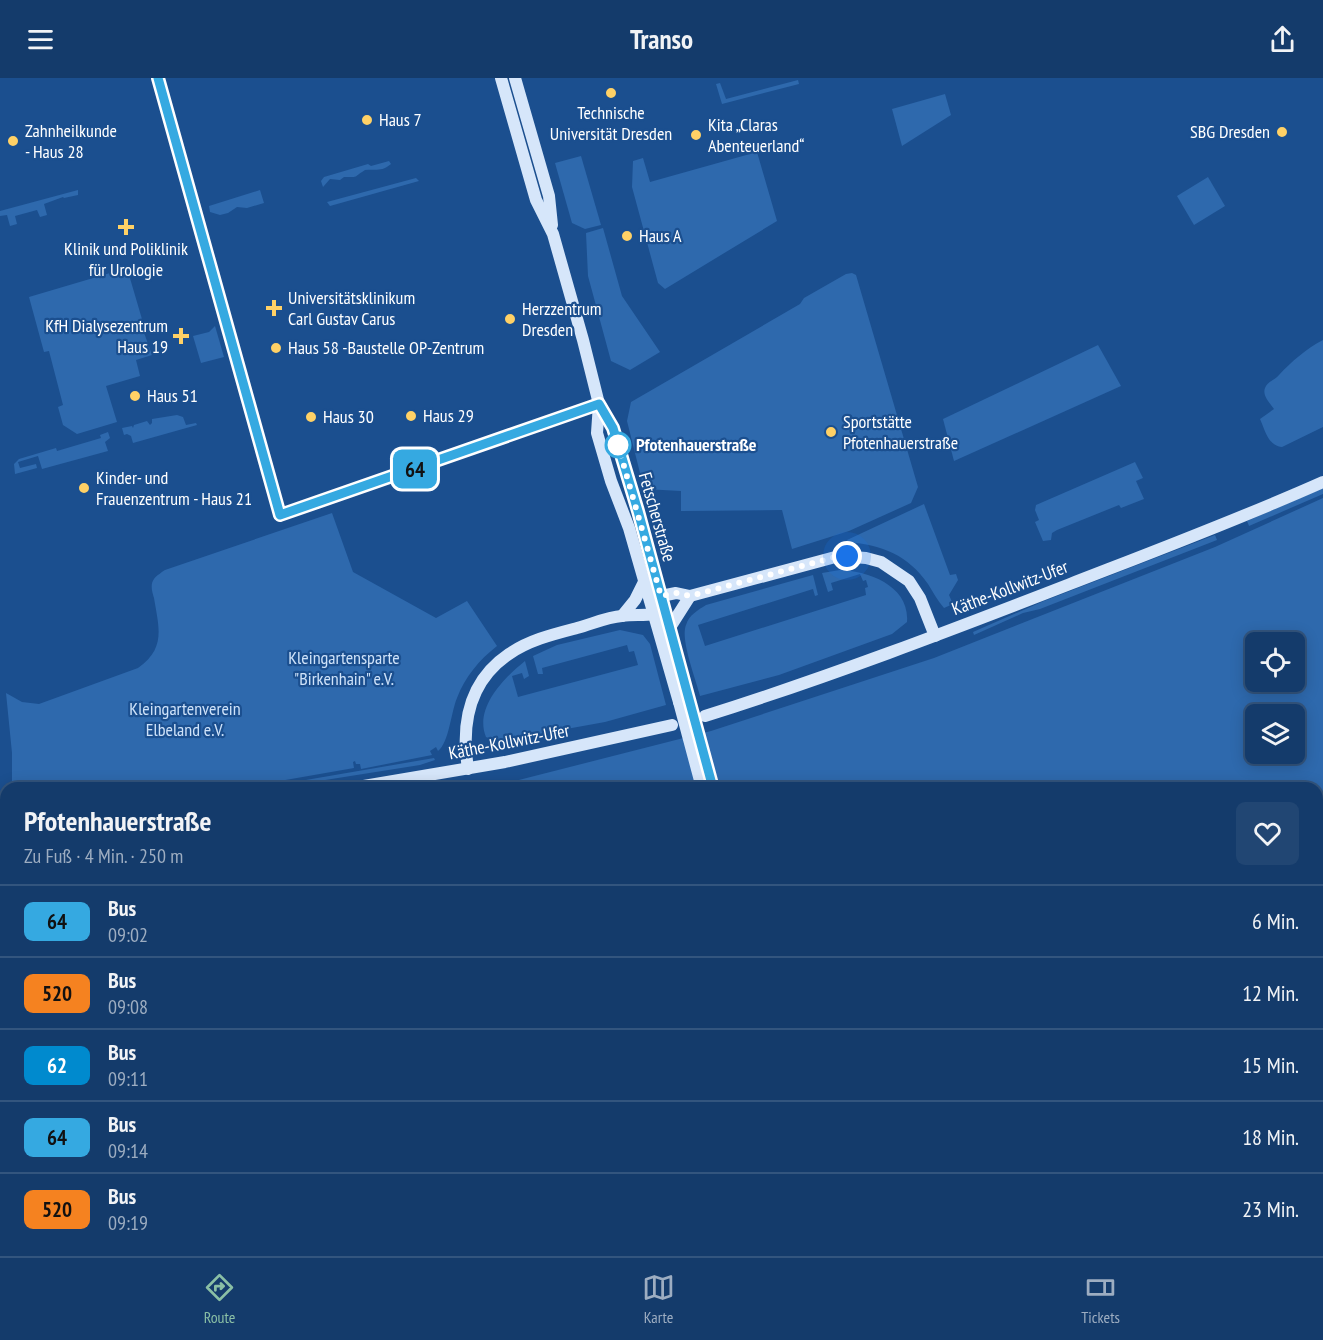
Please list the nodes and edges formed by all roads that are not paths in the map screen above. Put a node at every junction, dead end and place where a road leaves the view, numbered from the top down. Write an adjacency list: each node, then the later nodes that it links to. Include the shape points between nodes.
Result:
1 (501, 78): 3 (main road, via 536,200)
2 (515, 78): 3 (main road, via 549,196)
3 (553, 234): 4 (main road)
4 (599, 404): 6 (main road, Fetscherstraße, via 597,433); 7 (main road, Fetscherstraße, via 613,428)
5 (1323, 482): 12 (main road, Käthe-Kollwitz-Ufer)
6 (645, 580): 9 (main road, Fetscherstraße); 10 (main road)
7 (661, 596): 8 (main road); 11 (main road, Fetscherstraße)
8 (690, 596): 11 (main road); 12 (main road, via 839,556 866,558 881,562 909,581 921,598)
9 (654, 614): 10 (main road); 13 (main road, Fetscherstraße)
10 (622, 616): 16 (main road, via 548,636 522,646 501,661 478,690 468,713)
11 (669, 629): 13 (main road, Fetscherstraße)
12 (935, 636): 14 (main road, Käthe-Kollwitz-Ufer)
13 (684, 700): 18 (main road, bridge); 19 (main road, bridge)
14 (705, 716)
15 (672, 725): 16 (main road, Käthe-Kollwitz-Ufer)
16 (468, 769): 17 (main road, Käthe-Kollwitz-Ufer)
17 (389, 782)
18 (701, 782)
19 (711, 782)

